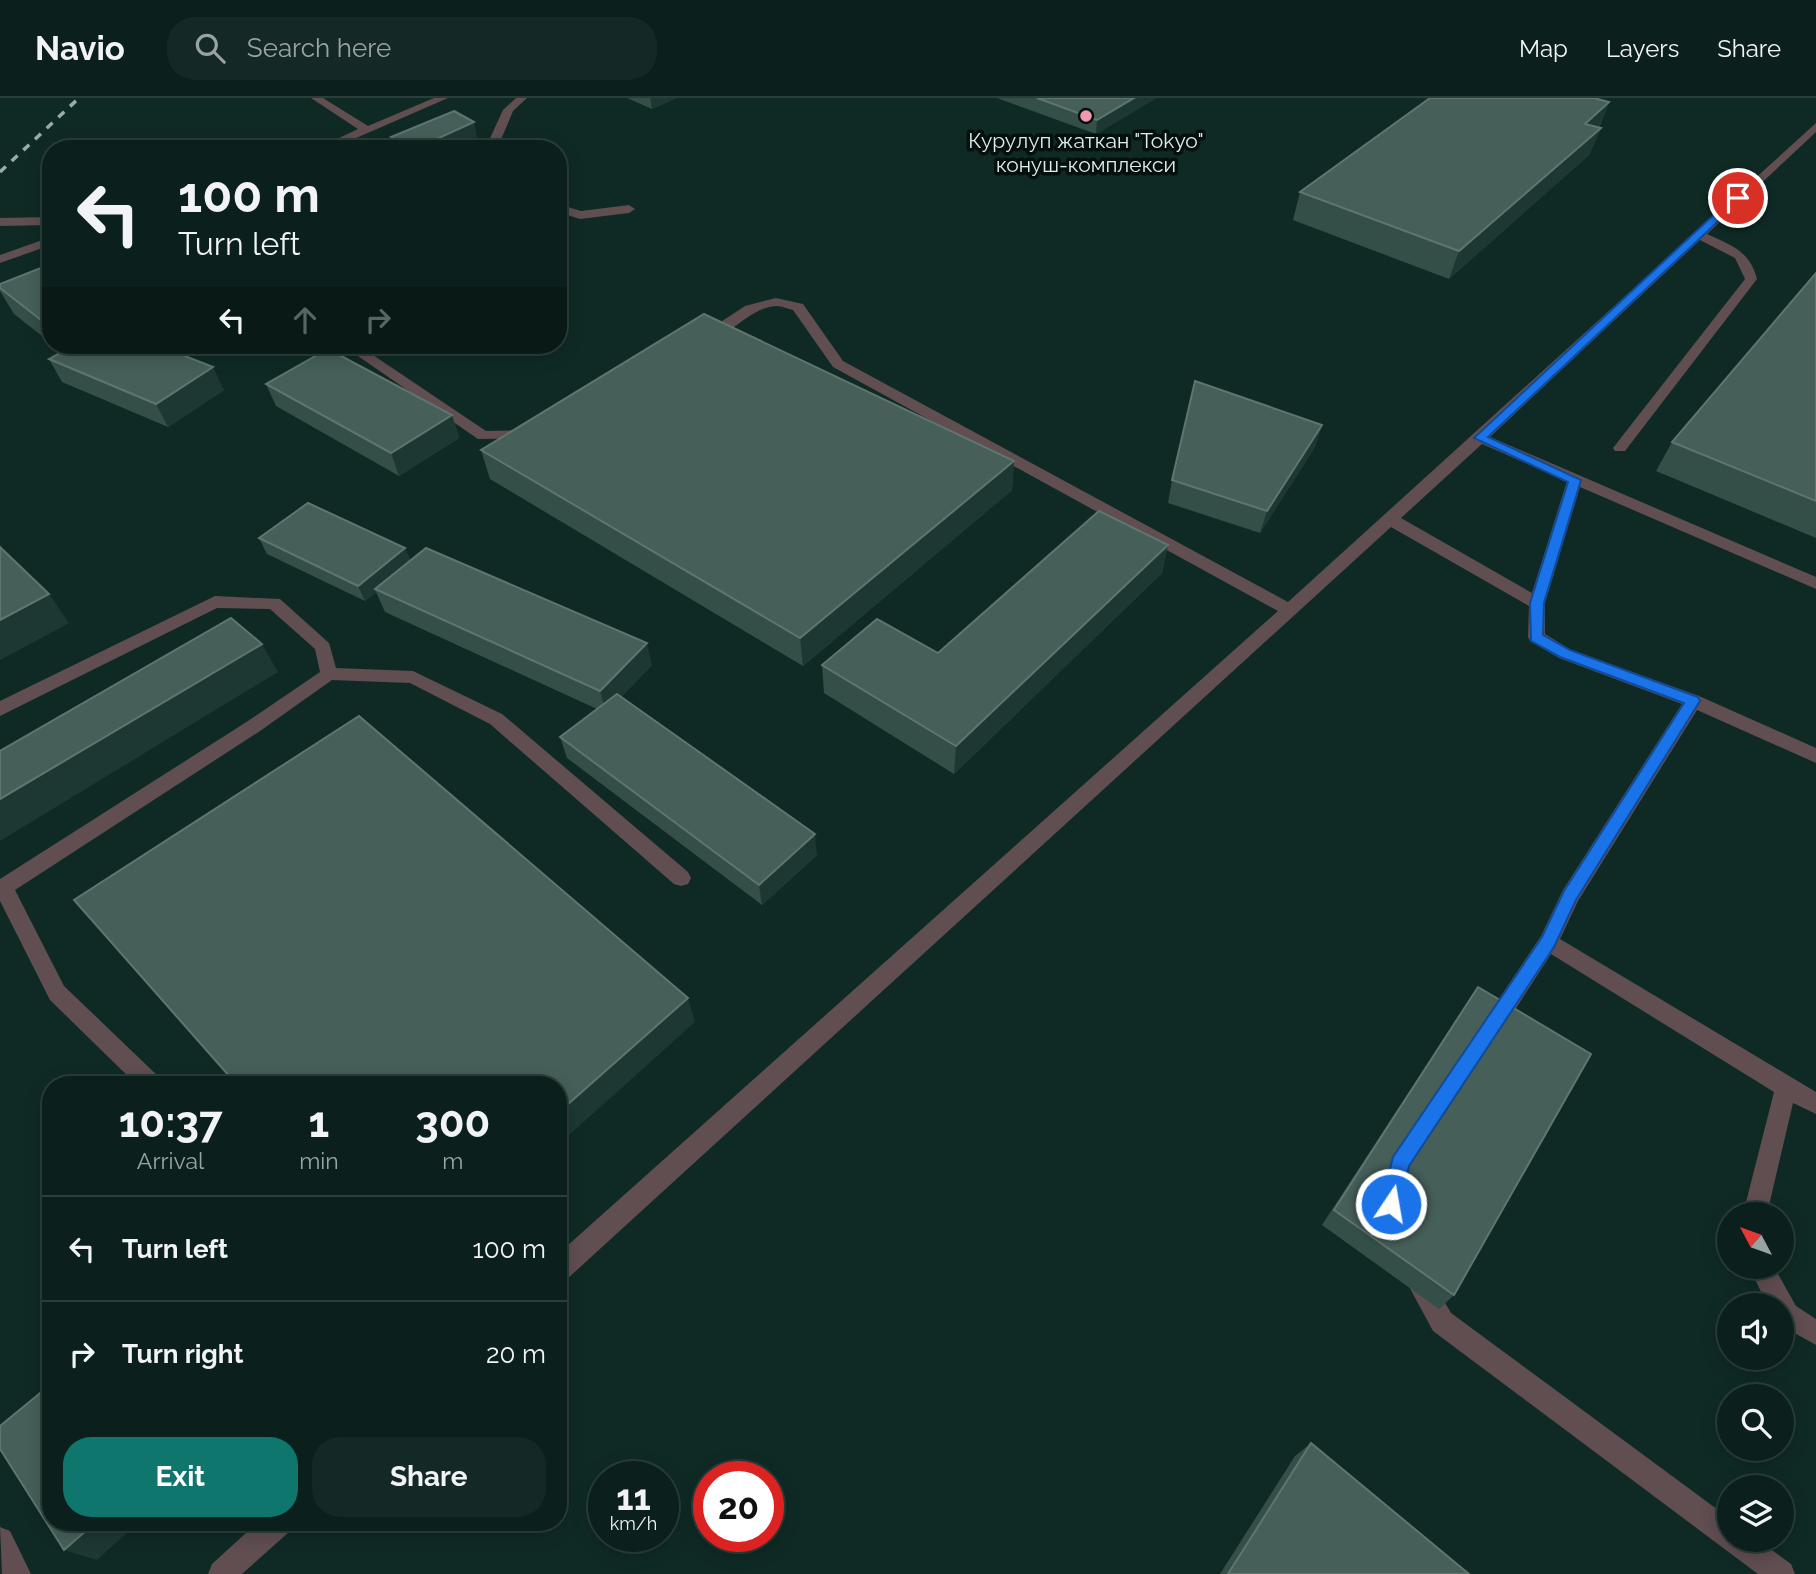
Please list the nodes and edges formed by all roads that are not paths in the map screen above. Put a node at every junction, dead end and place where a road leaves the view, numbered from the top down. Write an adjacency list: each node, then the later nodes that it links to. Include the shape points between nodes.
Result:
1 (316, 98): 5 (lane)
2 (443, 98): 5 (lane)
3 (522, 98): 7 (lane, via 508,110)
4 (1816, 125): 12 (lane)
5 (367, 130): 6 (lane)
6 (343, 140)
7 (495, 140)
8 (629, 209): 9 (lane, via 580,215)
9 (567, 211)
10 (42, 221): 11 (lane)
11 (0, 222)
12 (1699, 234): 18 (lane); 19 (lane, via 1739,253 1748,263 1751,279)
13 (42, 244): 14 (lane)
14 (0, 259)
15 (694, 346): 24 (lane, via 750,309 776,302 799,307 838,364)
16 (362, 354): 17 (lane, via 482,436 531,434)
17 (543, 429)
18 (1480, 438): 20 (lane); 21 (lane)
19 (1620, 448)
20 (1575, 480): 22 (lane); 23 (lane)
21 (1390, 519): 23 (lane); 24 (lane)
22 (1816, 583)
23 (1537, 603): 26 (lane, via 1536,637 1565,654)
24 (1289, 610): 37 (lane)
25 (329, 674): 27 (lane, via 323,647 274,603 215,602); 29 (lane, via 413,677 496,719); 30 (lane)
26 (1693, 701): 28 (lane); 31 (lane, via 1570,896)
27 (0, 709)
28 (1816, 756)
29 (681, 878)
30 (1, 888): 33 (lane, via 57,993)
31 (1548, 942): 32 (lane); 34 (lane)
32 (1478, 1047)
33 (143, 1076)
34 (1786, 1087): 35 (lane); 36 (lane)
35 (1816, 1104)
36 (1758, 1202)
37 (567, 1262)
38 (1409, 1264): 41 (lane, via 1442,1322)
39 (1768, 1279): 40 (lane, via 1787,1315)
40 (1816, 1333)
41 (1717, 1526)
42 (269, 1531): 46 (lane)
43 (0, 1541): 45 (lane)
44 (1751, 1552): 47 (lane)
45 (18, 1574)
46 (222, 1574)
47 (1781, 1574)

